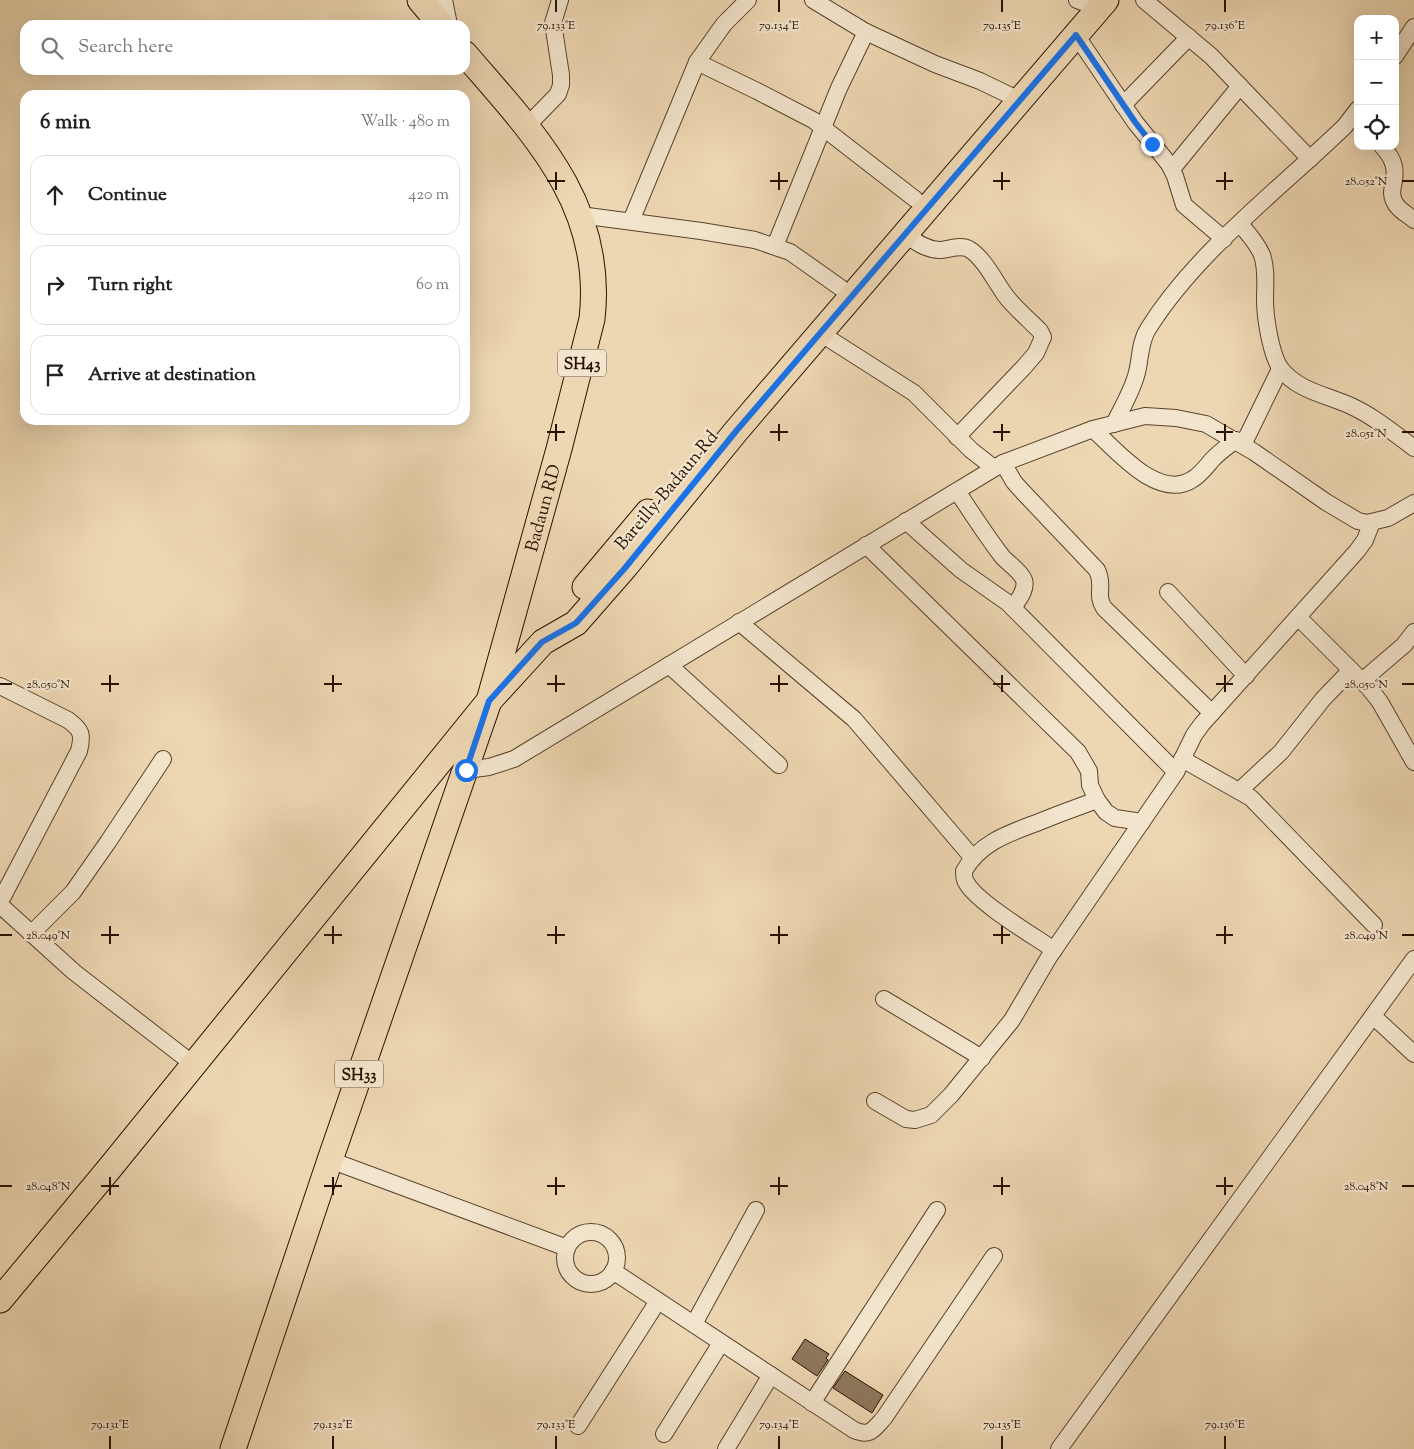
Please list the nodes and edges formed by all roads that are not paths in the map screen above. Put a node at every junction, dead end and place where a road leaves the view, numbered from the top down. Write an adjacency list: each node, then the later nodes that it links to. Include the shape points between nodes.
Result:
1 (420, 0): 8 (main road)
2 (442, 0): 9 (street)
3 (560, 0): 21 (street, via 553,23 561,85 558,94)
4 (748, 0): 16 (street, via 724,24)
5 (813, 0): 11 (street)
6 (1144, 0): 13 (street)
7 (1091, 2): 12 (main road, SH33); 18 (main road, Bareilly-Badaun Rd / SH33)
8 (437, 20)
9 (446, 20)
10 (1414, 27): 14 (street)
11 (866, 32): 18 (street); 22 (street, via 838,88)
12 (1076, 35): 19 (street); 31 (main road, SH33)
13 (1189, 37): 17 (street); 19 (street)
14 (1399, 50)
15 (470, 60): 21 (main road, Badaun RD / SH43)
16 (698, 62): 22 (street, via 790,107); 29 (street)
17 (1240, 86): 24 (street); 25 (street)
18 (1009, 95): 26 (main road, Bareilly-Badaun Rd / SH33)
19 (1123, 105): 25 (street)
20 (1354, 119): 24 (street)
21 (527, 126): 27 (main road, Badaun RD / SH43, via 553,164)
22 (823, 128): 26 (street); 33 (street)
23 (1386, 150): 28 (street, via 1395,166 1394,202)
24 (1310, 159): 30 (street)
25 (1172, 170): 32 (street, via 1184,205)
26 (916, 199): 34 (main road, Bareilly-Badaun Rd / SH33)
27 (580, 215): 29 (street); 59 (main road, Badaun RD / SH43, via 592,260 592,320)
28 (1414, 220)
29 (631, 221): 33 (street)
30 (1240, 224): 32 (street); 36 (street, via 1262,255 1272,350)
31 (905, 233): 35 (main road, SH33); 39 (street, via 925,247 939,250 968,248 1006,297 1043,337 1024,368)
32 (1224, 239): 37 (street, via 1169,297 1147,330 1133,385)
33 (775, 246): 34 (street, via 800,258)
34 (841, 288): 53 (main road, Bareilly-Badaun Rd / SH33, via 717,428)
35 (820, 332): 39 (street, via 914,393); 53 (main road, SH33, via 576,623)
36 (1280, 369): 40 (street); 41 (street, via 1300,386 1351,406)
37 (1114, 424): 38 (street); 40 (street, via 1145,416 1176,418 1206,424)
38 (1093, 429): 40 (street, via 1142,473 1164,484 1175,485 1197,477 1218,455); 42 (street)
39 (957, 436): 42 (street)
40 (1239, 442): 46 (street, via 1344,513 1358,521)
41 (1414, 448)
42 (999, 466): 43 (street); 60 (street, via 1097,570 1102,579 1100,601 1104,608)
43 (957, 491): 45 (street); 49 (street, via 990,541 1024,582 1024,589)
44 (1413, 505): 46 (street)
45 (906, 521): 47 (street); 49 (street, via 961,570)
46 (1372, 522): 50 (street, via 1358,551)
47 (866, 545): 51 (street); 67 (street, via 1078,752 1089,771 1090,785)
48 (1168, 592): 56 (street)
49 (1013, 608): 64 (street)
50 (1298, 618): 56 (street); 57 (street)
51 (739, 622): 55 (street); 69 (street, via 854,719)
52 (1414, 632): 54 (street)
53 (542, 642): 59 (main road, SH33)
54 (1409, 650): 57 (street)
55 (669, 665): 63 (street); 65 (street, via 514,759)
56 (1246, 676): 60 (street)
57 (1357, 676): 62 (street, via 1380,702); 66 (street, via 1323,699 1281,752)
58 (0, 686): 70 (street, via 68,720 78,727 82,737 79,751)
59 (489, 701): 65 (main road, SH33); 79 (main road, SH33)
60 (1212, 713): 64 (street, via 1194,735)
61 (163, 759): 72 (street, via 73,892)
62 (1414, 762)
63 (779, 765)
64 (1179, 766): 66 (street); 68 (street)
65 (466, 770): 81 (main road, SH33)
66 (1239, 791): 71 (street, via 1259,804)
67 (1097, 800): 68 (street, via 1115,818); 69 (street, via 1000,837)
68 (1142, 822): 73 (street)
69 (972, 857): 73 (street, via 964,871 966,884 998,912)
70 (0, 904): 72 (street)
71 (1374, 926)
72 (31, 934): 79 (street, via 97,991)
73 (1054, 950): 78 (street, via 1012,1020)
74 (1414, 959): 76 (street)
75 (884, 999): 78 (street)
76 (1373, 1016): 77 (street); 97 (street)
77 (1414, 1054)
78 (982, 1058): 80 (street, via 940,1106 922,1119 906,1119)
79 (193, 1064): 87 (main road, SH33)
80 (875, 1101)
81 (330, 1160): 84 (street); 95 (main road, SH33)
82 (756, 1210): 89 (street)
83 (937, 1210): 92 (street)
84 (567, 1248): 86 (street, via 565,1263 575,1278 583,1282 600,1282); 86 (street, via 579,1234 595,1232 603,1235 610,1240 616,1255)
85 (994, 1256): 92 (street, via 894,1404 869,1433 854,1430)
86 (612, 1271): 88 (street)
87 (0, 1300)
88 (658, 1301): 89 (street); 93 (street)
89 (694, 1324): 90 (street)
90 (721, 1343): 91 (street); 94 (street)
91 (771, 1375): 92 (street); 96 (street)
92 (812, 1403)
93 (578, 1426)
94 (664, 1434)
95 (233, 1449)
96 (726, 1449)
97 (1059, 1449)

